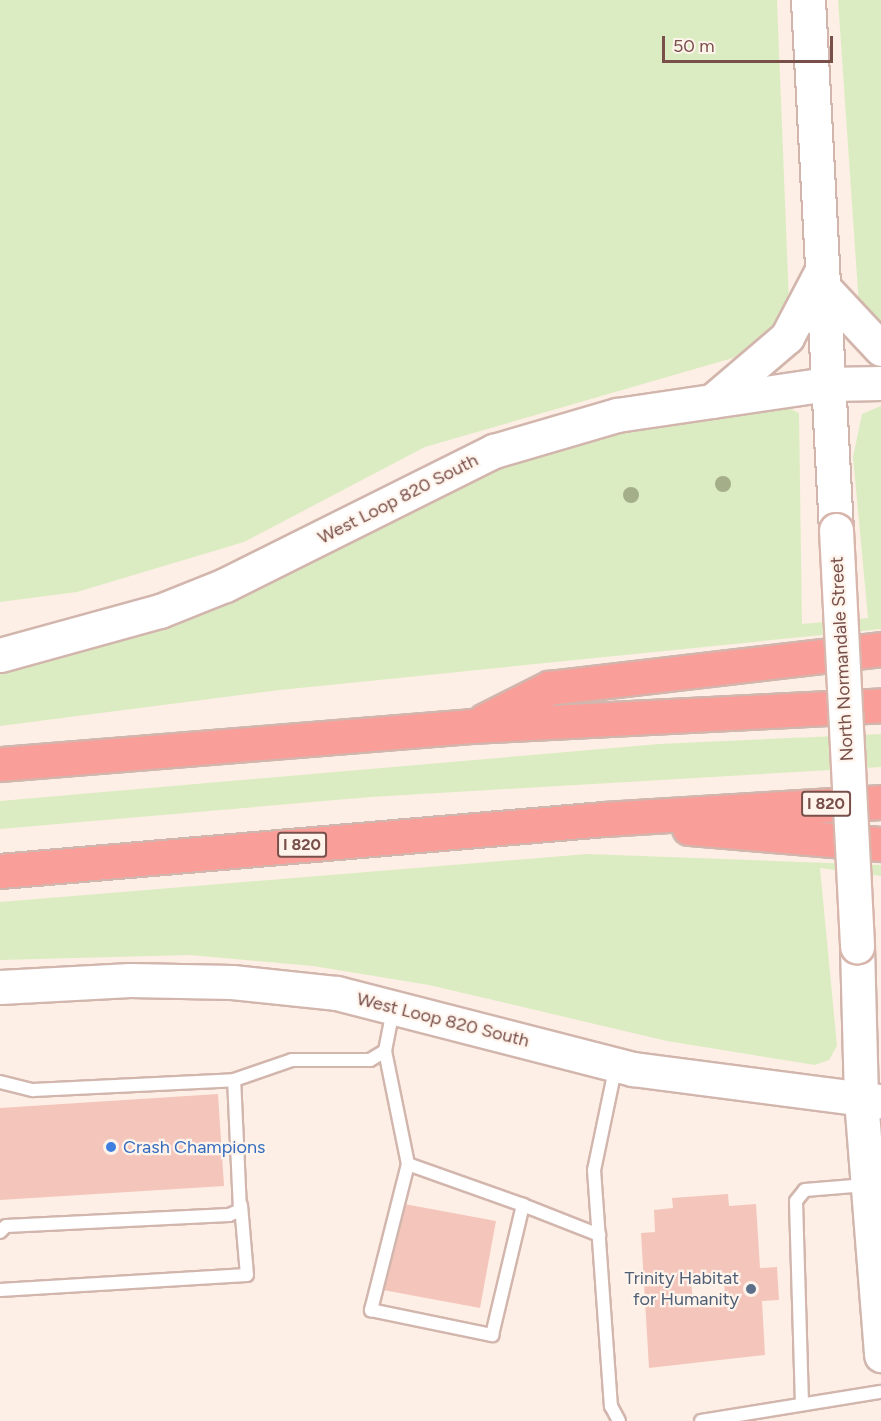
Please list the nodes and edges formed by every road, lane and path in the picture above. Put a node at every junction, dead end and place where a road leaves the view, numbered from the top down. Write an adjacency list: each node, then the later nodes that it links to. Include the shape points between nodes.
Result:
1 (808, 0): 2 (main road, North Normandale Street)
2 (822, 278): 3 (main road); 5 (main road, North Normandale Street); 6 (main road, via 787,336)
3 (881, 349)
4 (881, 383): 5 (main road, West Loop 820 South)
5 (828, 384): 6 (main road, West Loop 820 South); 22 (main road, North Normandale Street, bridge, via 857,946)
6 (712, 401): 8 (main road, West Loop 820 South, via 617,415 494,452 225,585 160,610)
7 (881, 649): 10 (highway, via 549,688)
8 (0, 655)
9 (881, 705): 10 (highway)
10 (472, 726): 11 (highway)
11 (0, 764)
12 (881, 802): 13 (highway, I 820)
13 (604, 819): 14 (highway); 15 (highway, I 820)
14 (881, 844)
15 (0, 871)
16 (0, 987): 17 (main road, West Loop 820 South, via 130,980 232,981 337,993)
17 (394, 1006): 18 (lane); 19 (main road, West Loop 820 South)
18 (385, 1051): 20 (lane, via 370,1060 292,1060); 23 (lane)
19 (616, 1064): 22 (main road, West Loop 820 South); 28 (lane, via 596,1153)
20 (234, 1080): 21 (lane, via 33,1090); 25 (lane)
21 (0, 1082)
22 (871, 1100): 24 (main road, North Normandale Street)
23 (408, 1164): 26 (lane); 26 (lane, via 371,1310 492,1335)
24 (868, 1185): 30 (main road, North Normandale Street); 32 (lane, via 805,1190 796,1201)
25 (241, 1205): 27 (lane, via 229,1215 6,1226); 29 (lane, via 247,1275)
26 (524, 1205): 28 (lane)
27 (0, 1232)
28 (599, 1235): 33 (lane, via 611,1406)
29 (0, 1290)
30 (881, 1354)
31 (881, 1392): 32 (lane)
32 (802, 1404): 34 (lane)
33 (619, 1421)
34 (701, 1421)

